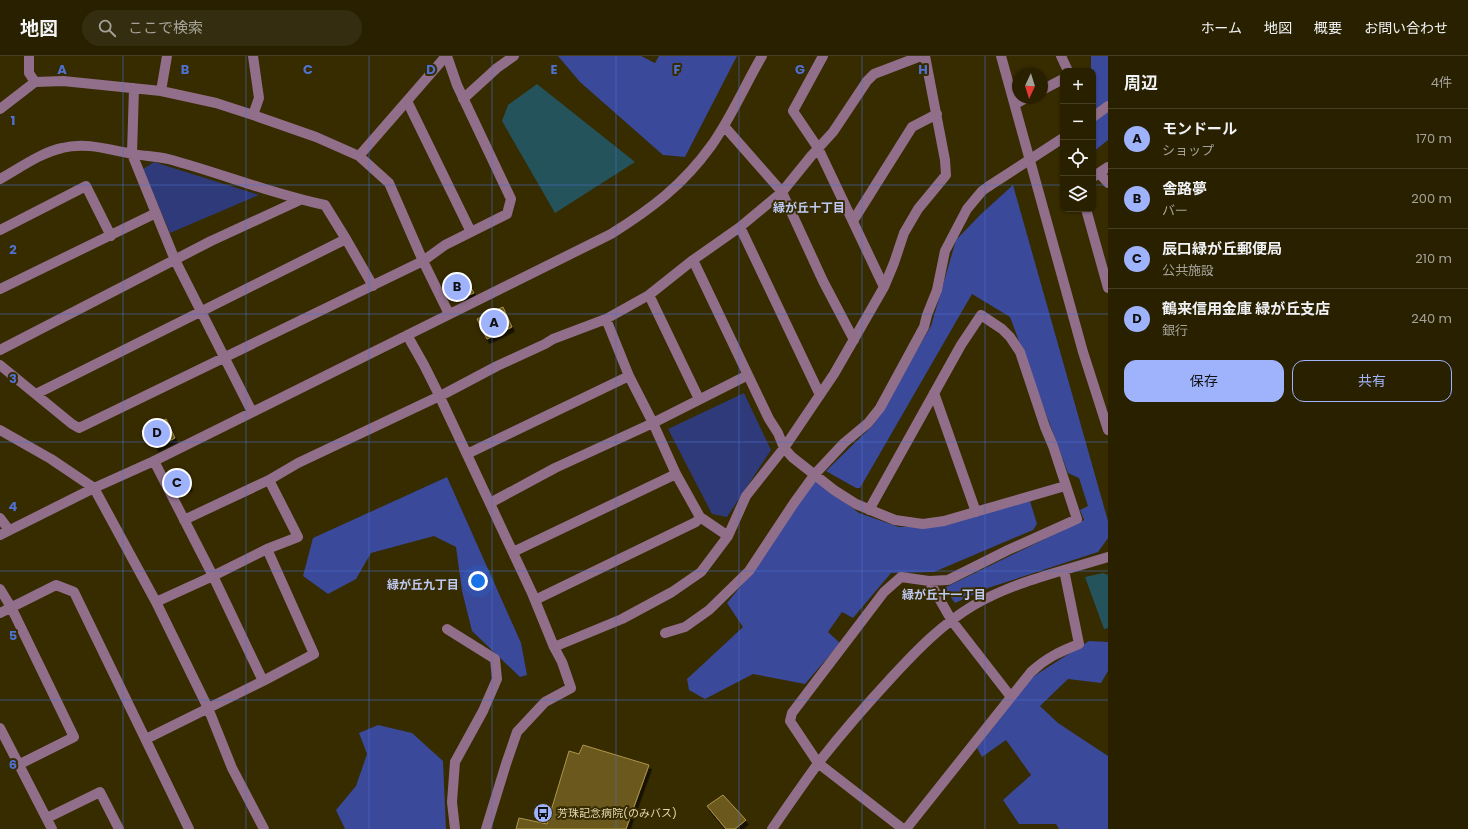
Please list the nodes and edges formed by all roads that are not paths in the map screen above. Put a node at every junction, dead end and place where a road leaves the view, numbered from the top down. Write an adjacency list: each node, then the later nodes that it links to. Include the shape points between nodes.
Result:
1 (29, 56): 14 (street, via 29,74)
2 (167, 56): 17 (street)
3 (253, 56): 25 (street, via 259,98)
4 (447, 56): 19 (street); 20 (street)
5 (514, 56): 19 (street)
6 (762, 56): 27 (street)
7 (823, 56): 29 (street, via 793,111)
8 (921, 56): 29 (street, via 874,74 833,132)
9 (925, 56): 24 (street)
10 (1001, 56): 18 (street)
11 (1061, 56): 12 (street)
12 (1067, 68)
13 (1060, 81): 15 (street)
14 (35, 82): 16 (street, via 63,81); 23 (street)
15 (1048, 87)
16 (134, 88): 17 (street); 30 (street)
17 (161, 90): 25 (street)
18 (1012, 94)
19 (463, 99): 43 (street, via 511,199 507,214)
20 (407, 101): 31 (street); 43 (street)
21 (1015, 104): 72 (street, via 1083,352)
22 (1108, 106): 26 (street)
23 (0, 109)
24 (937, 114): 40 (street, via 912,127); 50 (street, via 946,175 918,209 904,233)
25 (253, 115): 31 (street, via 316,137)
26 (1096, 115)
27 (724, 126): 36 (street); 55 (street, via 683,179 661,201 636,219 611,234)
28 (1060, 140): 77 (street, bridge, via 982,191 967,210 945,251 937,290 924,327 880,408)
29 (818, 148): 36 (street); 40 (street)
30 (132, 154): 34 (street, via 87,145 64,147 47,153); 37 (street, via 166,158); 39 (street)
31 (359, 156): 48 (street, via 388,183)
32 (1108, 167): 33 (street)
33 (1096, 175): 35 (street)
34 (0, 179)
35 (1108, 182)
36 (782, 192): 41 (street); 58 (street, via 823,281)
37 (300, 200): 45 (street, via 325,205); 46 (street)
38 (1087, 212): 51 (street)
39 (156, 213): 44 (street); 46 (street)
40 (853, 221): 50 (street)
41 (740, 227): 47 (street); 67 (street)
42 (0, 230): 44 (street, via 86,186)
43 (471, 232): 48 (street, via 445,245)
44 (110, 236): 52 (street)
45 (346, 239): 49 (street); 54 (street)
46 (175, 260): 54 (street); 59 (street)
47 (693, 260): 53 (street); 62 (street)
48 (423, 261): 49 (street); 55 (street)
49 (373, 286): 60 (street)
50 (884, 287): 58 (street)
51 (1108, 288)
52 (0, 289)
53 (649, 295): 56 (street); 68 (street)
54 (201, 311): 60 (street); 65 (street)
55 (449, 314): 57 (street)
56 (606, 319): 63 (street); 66 (street, via 553,339)
57 (407, 335): 66 (street); 69 (street)
58 (854, 340): 67 (street)
59 (0, 350)
60 (225, 357): 65 (street, via 79,428); 69 (street)
61 (0, 365): 65 (street)
62 (748, 375): 68 (street); 73 (street)
63 (629, 376): 70 (street); 74 (street)
64 (934, 393): 79 (street, via 981,315 1002,329 1020,352); 82 (street); 83 (street)
65 (36, 394)
66 (439, 395): 74 (street); 78 (street, via 298,463)
67 (820, 395): 73 (street)
68 (699, 399): 70 (street)
69 (252, 412): 75 (street)
70 (653, 422): 76 (street); 81 (street, via 555,468)
71 (0, 430): 80 (street, via 51,459)
72 (1108, 430)
73 (784, 448): 77 (street); 88 (street, via 746,496)
74 (467, 454): 81 (street)
75 (154, 461): 80 (street); 86 (street)
76 (676, 474): 84 (street); 90 (street)
77 (815, 474): 82 (street, via 834,490); 102 (street, via 749,570 710,610 685,627)
78 (269, 480): 86 (street); 89 (street, via 298,537)
79 (1065, 486): 83 (street); 94 (street, via 1077,519 948,580)
80 (94, 488): 87 (street); 97 (street)
81 (490, 503): 90 (street)
82 (868, 510): 83 (street, via 895,520 923,524)
83 (976, 512)
84 (700, 517): 88 (street); 96 (street, via 696,522)
85 (0, 518): 87 (street)
86 (184, 520): 93 (street)
87 (4, 532)
88 (728, 536): 103 (street, via 701,572 672,592 622,619)
89 (267, 549): 93 (street); 104 (street, via 314,654)
90 (514, 552): 96 (street)
91 (1108, 557): 92 (street)
92 (1064, 570): 100 (street, via 1007,589 974,605); 105 (street, via 1079,644 1044,660)
93 (213, 576): 97 (street); 104 (street)
94 (929, 581): 100 (street); 109 (street, via 900,577 884,592 792,713 790,721)
95 (0, 588): 98 (street)
96 (535, 600): 103 (street)
97 (156, 602): 106 (street)
98 (11, 607): 99 (street); 108 (street, via 56,585 74,592); 110 (street, via 74,737)
99 (0, 613)
100 (952, 621): 105 (street); 109 (street, via 930,637 910,658)
101 (447, 630): 116 (street, via 495,659 497,678 455,762 452,802)
102 (665, 633)
103 (554, 647): 117 (street, via 571,688 545,702 518,732)
104 (263, 681): 106 (street)
105 (1011, 697): 120 (street)
106 (208, 708): 108 (street); 115 (street, via 232,768)
107 (0, 728): 110 (street)
108 (146, 739): 114 (street)
109 (818, 763): 118 (street); 119 (street)
110 (18, 765): 111 (street)
111 (47, 818): 112 (street); 113 (street, via 100,792)
112 (52, 829)
113 (119, 829)
114 (189, 829)
115 (264, 829)
116 (455, 829)
117 (486, 829)
118 (772, 829)
119 (903, 829)
120 (906, 829)

